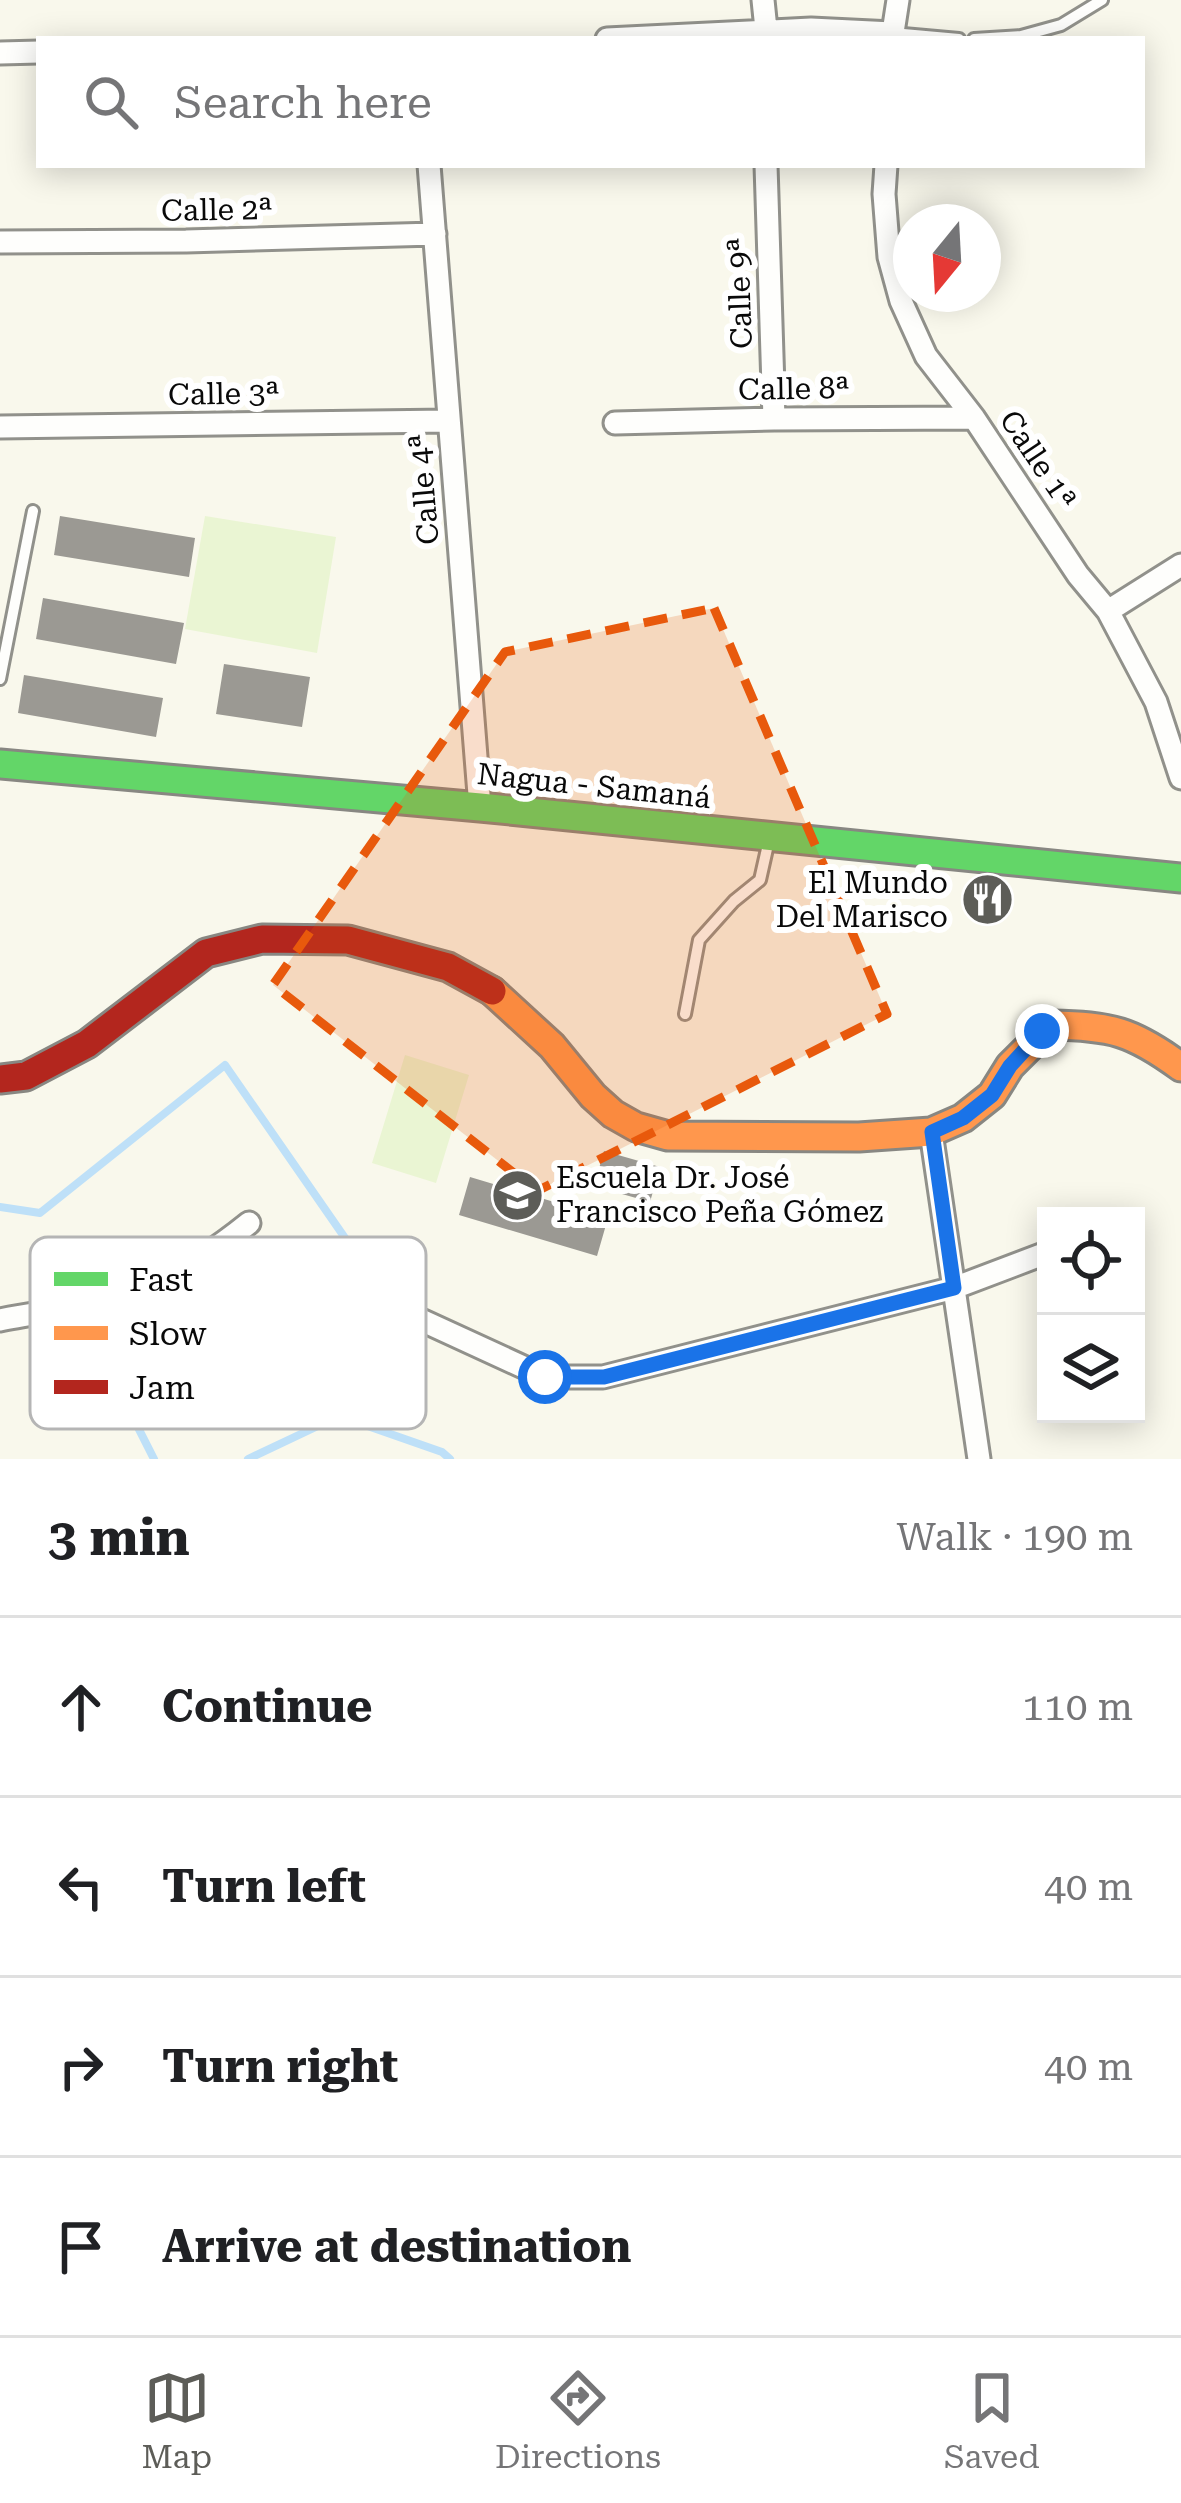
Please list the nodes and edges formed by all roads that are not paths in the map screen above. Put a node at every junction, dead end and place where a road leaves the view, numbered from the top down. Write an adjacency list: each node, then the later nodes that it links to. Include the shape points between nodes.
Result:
1 (763, 0): 4 (street)
2 (898, 0): 6 (street)
3 (1102, 0): 7 (lane)
4 (767, 35): 5 (street); 6 (street)
5 (727, 36)
6 (892, 36)
7 (1021, 36)
8 (36, 52): 9 (street)
9 (0, 53)
10 (429, 168): 13 (street, Calle 4ª)
11 (766, 168): 15 (street, Calle 9ª)
12 (886, 168): 16 (street, Calle 1ª, via 889,257 901,301 926,356)
13 (435, 235): 14 (street, Calle 2ª); 17 (street, Calle 4ª)
14 (0, 242)
15 (774, 418): 16 (street, Calle 8ª); 18 (street, Calle 8ª)
16 (974, 418): 22 (street, Calle 1ª)
17 (448, 421): 19 (street, Calle 3ª); 26 (street, Calle 4ª)
18 (615, 423)
19 (0, 428)
20 (33, 511): 23 (lane)
21 (1181, 565): 22 (street)
22 (1108, 611): 25 (street, Calle 1ª, via 1156,702)
23 (0, 679)
24 (0, 764): 26 (street, Nagua - Samaná)
25 (1181, 778)
26 (480, 808): 27 (street, Nagua - Samaná)
27 (770, 836): 28 (street, Nagua - Samaná); 29 (lane, via 760,880 699,940)
28 (1181, 878)
29 (685, 1013)
30 (1181, 1067): 32 (street, via 1125,1030 1051,1025 992,1095)
31 (0, 1079): 32 (street, via 26,1076 87,1044 206,953 262,938 349,940 488,986 593,1096 636,1126 668,1136)
32 (932, 1132): 36 (street)
33 (249, 1223): 34 (street)
34 (231, 1237)
35 (1037, 1256): 36 (street)
36 (954, 1288): 39 (street, via 604,1377 545,1377); 40 (street)
37 (30, 1314): 38 (street)
38 (0, 1320)
39 (426, 1322)
40 (979, 1459)

